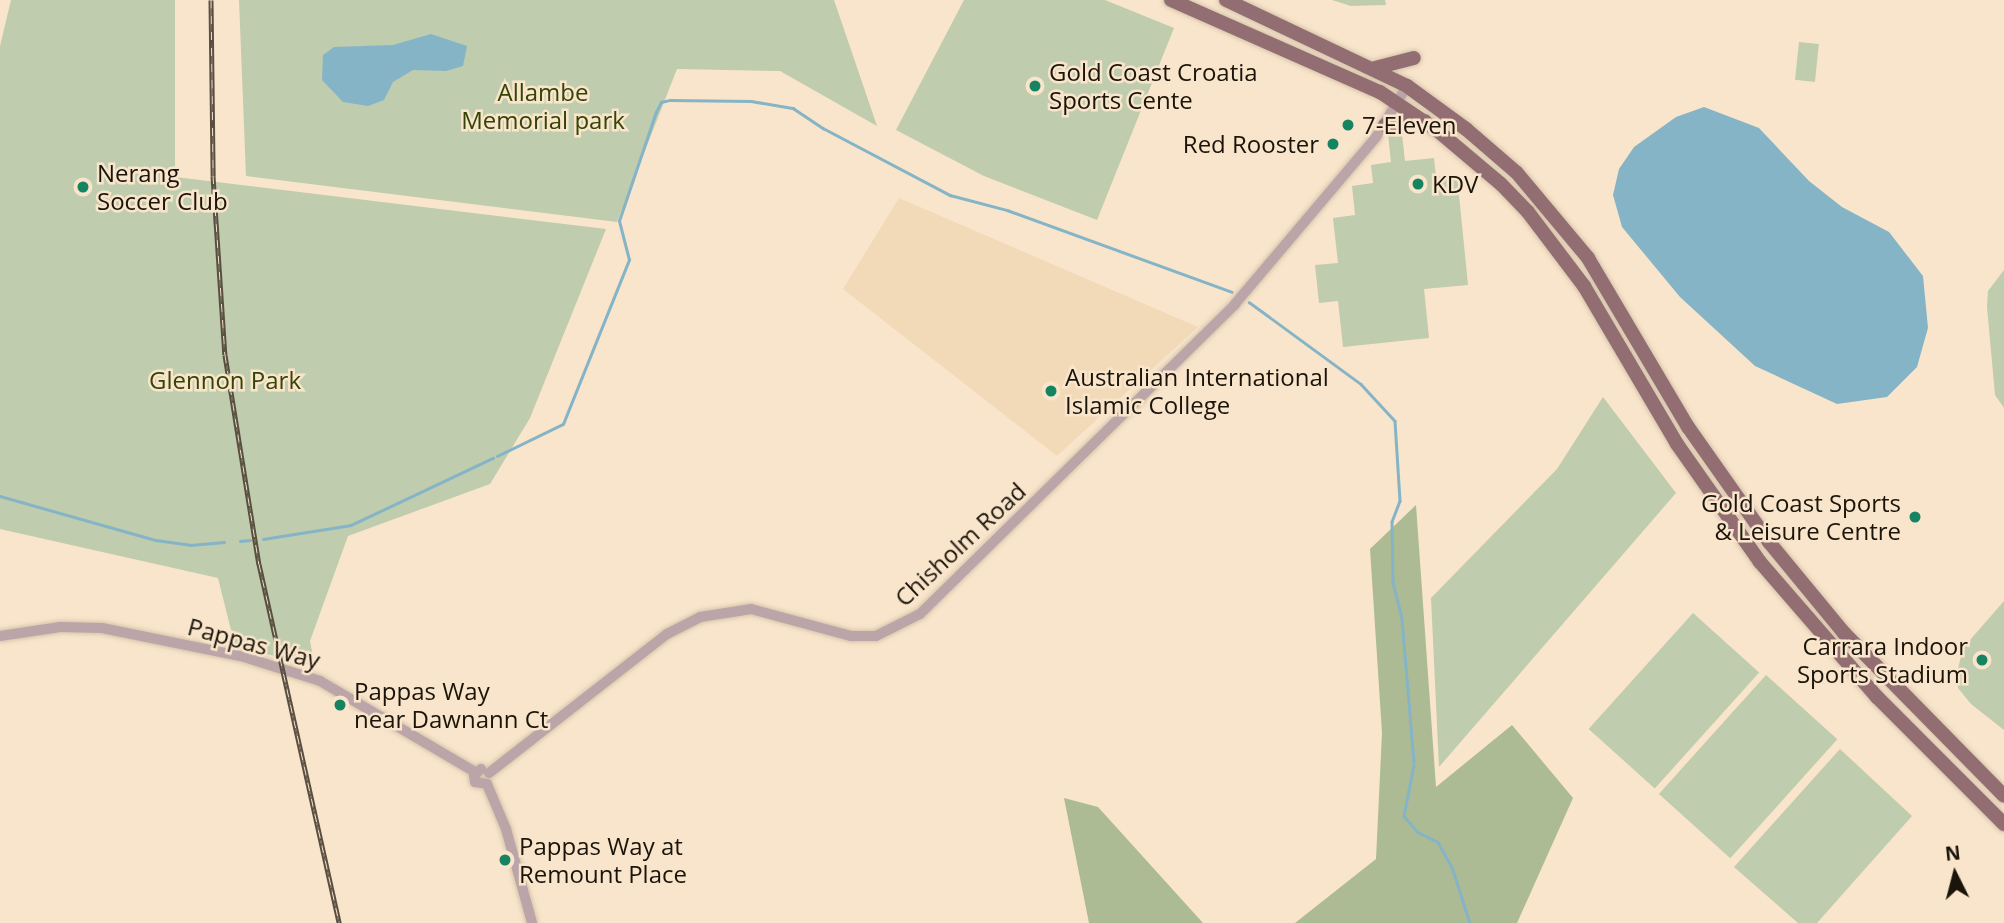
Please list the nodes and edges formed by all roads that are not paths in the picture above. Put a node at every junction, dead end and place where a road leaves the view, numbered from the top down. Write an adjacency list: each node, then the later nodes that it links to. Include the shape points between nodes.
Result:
1 (1171, 0): 6 (main road, via 1322,63)
2 (1226, 0): 4 (main road)
3 (1415, 58): 4 (main road)
4 (1375, 68): 5 (main road)
5 (1406, 86): 6 (street, Chisholm Road); 12 (main road, via 1489,147 1555,215 1588,258 1688,427 1769,542 1844,633)
6 (1397, 102): 7 (main road); 8 (street, Chisholm Road); 9 (street, Chisholm Road)
7 (1424, 121): 8 (main road); 13 (main road, via 1501,184 1557,248 1677,444 1760,562 1870,690)
8 (1385, 125): 9 (street, Chisholm Road)
9 (1365, 146): 11 (street, Chisholm Road, via 1236,304 920,614 876,636 850,636 751,609 700,617 667,634)
10 (0, 636): 11 (street, Pappas Way, via 60,626 102,628 244,657 320,681 475,772 483,769)
11 (488, 779): 14 (street)
12 (2004, 796)
13 (2004, 824)
14 (532, 923)

